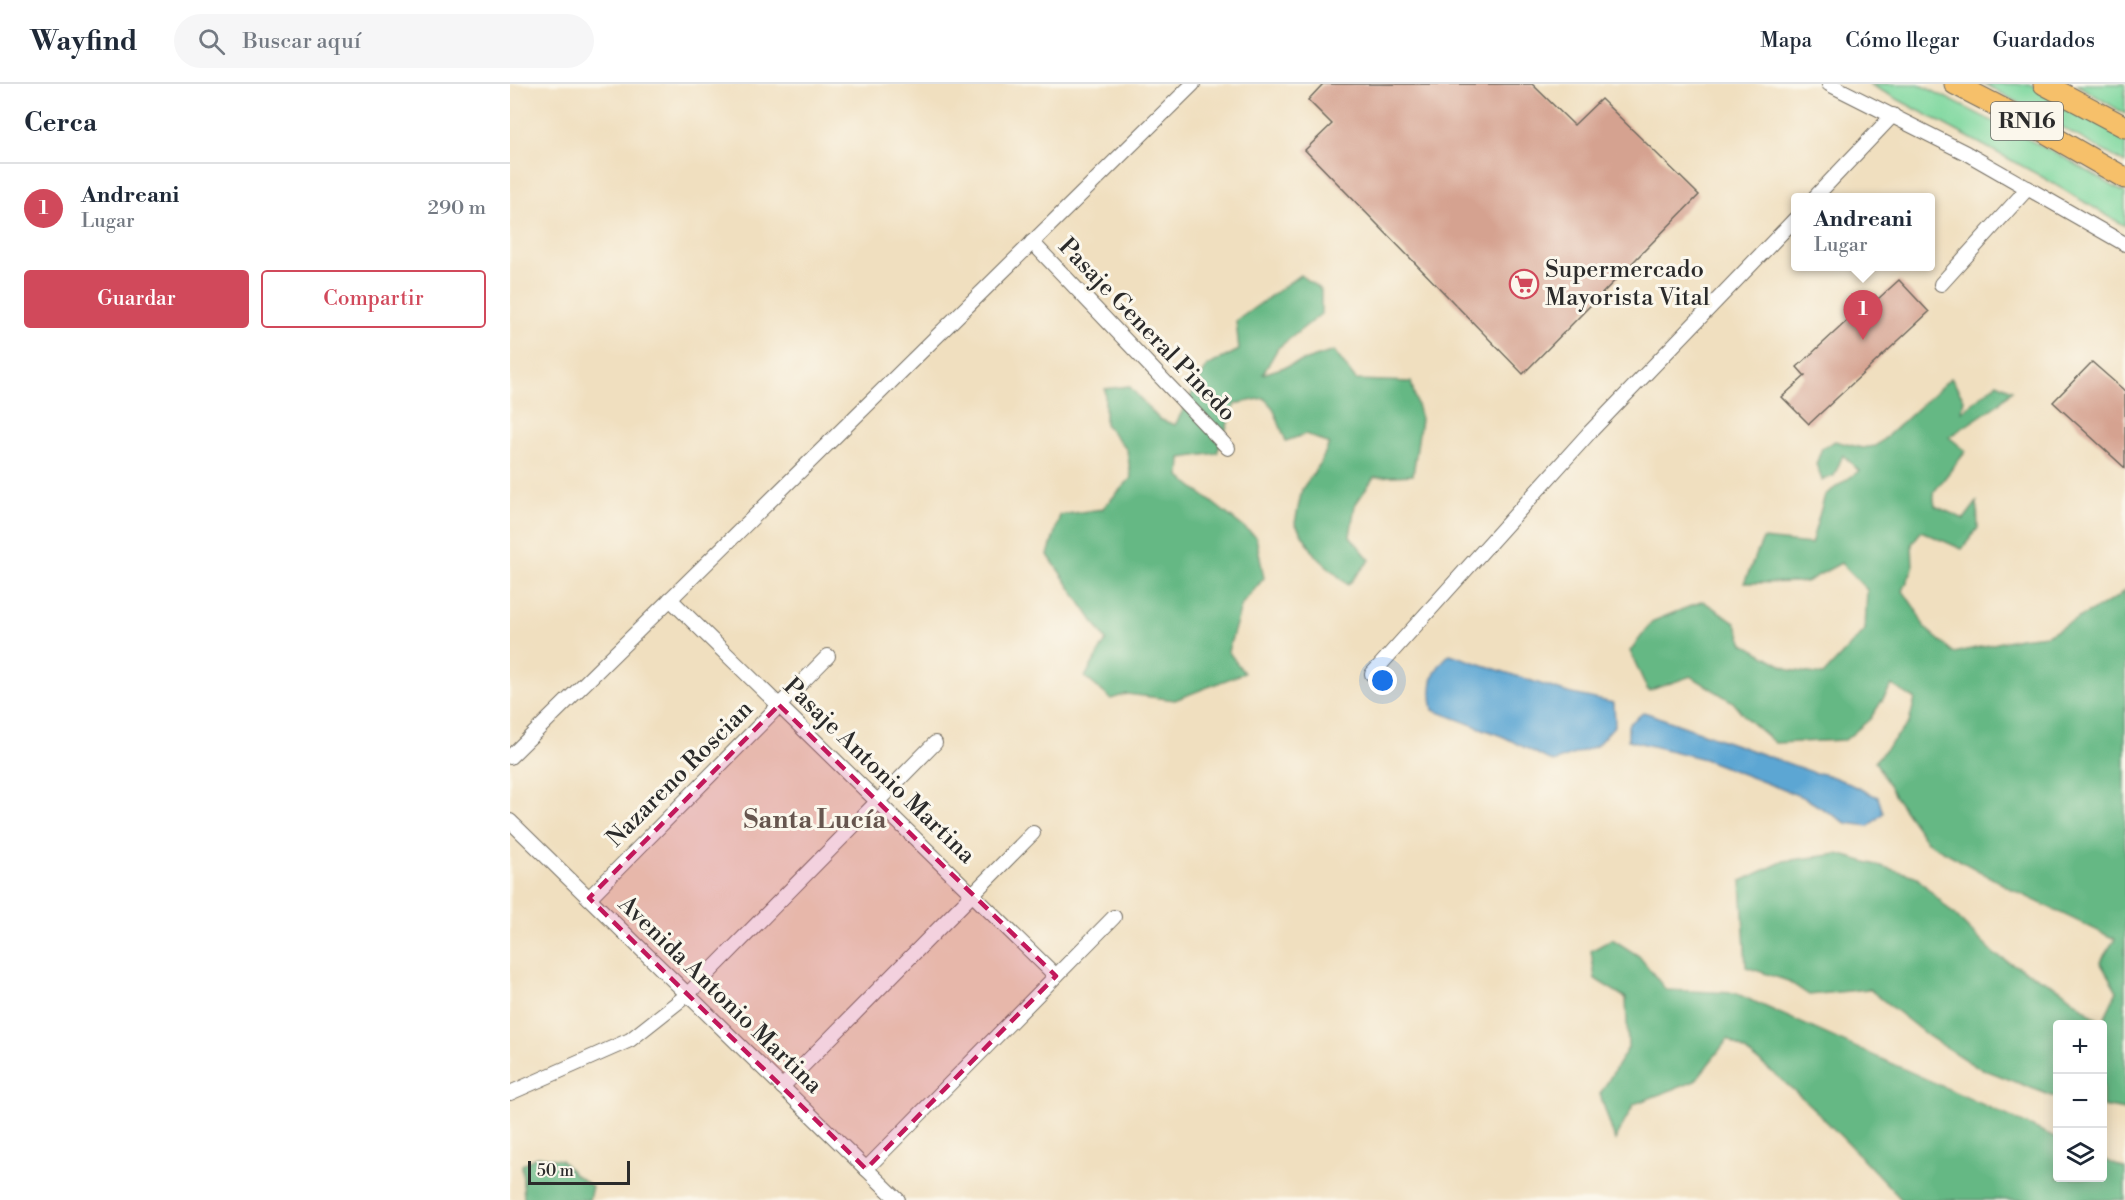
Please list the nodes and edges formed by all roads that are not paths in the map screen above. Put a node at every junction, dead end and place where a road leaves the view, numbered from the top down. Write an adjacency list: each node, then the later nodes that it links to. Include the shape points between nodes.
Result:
1 (1193, 84): 11 (street)
2 (1829, 84): 5 (street)
3 (1955, 84): 7 (highway, RN16)
4 (2044, 84): 6 (highway, RN16)
5 (1893, 115): 8 (street); 9 (street)
6 (2125, 127)
7 (2125, 178)
8 (2028, 188): 12 (street); 13 (street)
9 (1820, 193)
10 (1791, 223): 17 (street, via 1590,432)
11 (1032, 242): 14 (street, Pasaje General Pinedo); 15 (street)
12 (2125, 244)
13 (1941, 284)
14 (1228, 448)
15 (670, 599): 18 (street, Pasaje Antonio Martina); 20 (street)
16 (828, 656): 18 (street, Nazareno Roscian)
17 (1372, 674)
18 (779, 705): 21 (street, Pasaje Antonio Martina); 25 (street, Nazareno Roscian)
19 (935, 743): 21 (street)
20 (510, 757)
21 (878, 801): 24 (street, Pasaje Antonio Martina); 28 (street)
22 (510, 821): 25 (street, Avenida Antonio Martina)
23 (1033, 832): 24 (street)
24 (972, 894): 27 (street, Pasaje Antonio Martina); 29 (street)
25 (589, 898): 28 (street, Avenida Antonio Martina)
26 (1114, 917): 27 (street)
27 (1056, 976): 31 (street)
28 (687, 995): 29 (street, Avenida Antonio Martina); 30 (street, via 630,1040)
29 (782, 1087): 31 (street, Avenida Antonio Martina)
30 (510, 1093)
31 (866, 1169): 32 (street, Avenida Antonio Martina)
32 (898, 1200)

